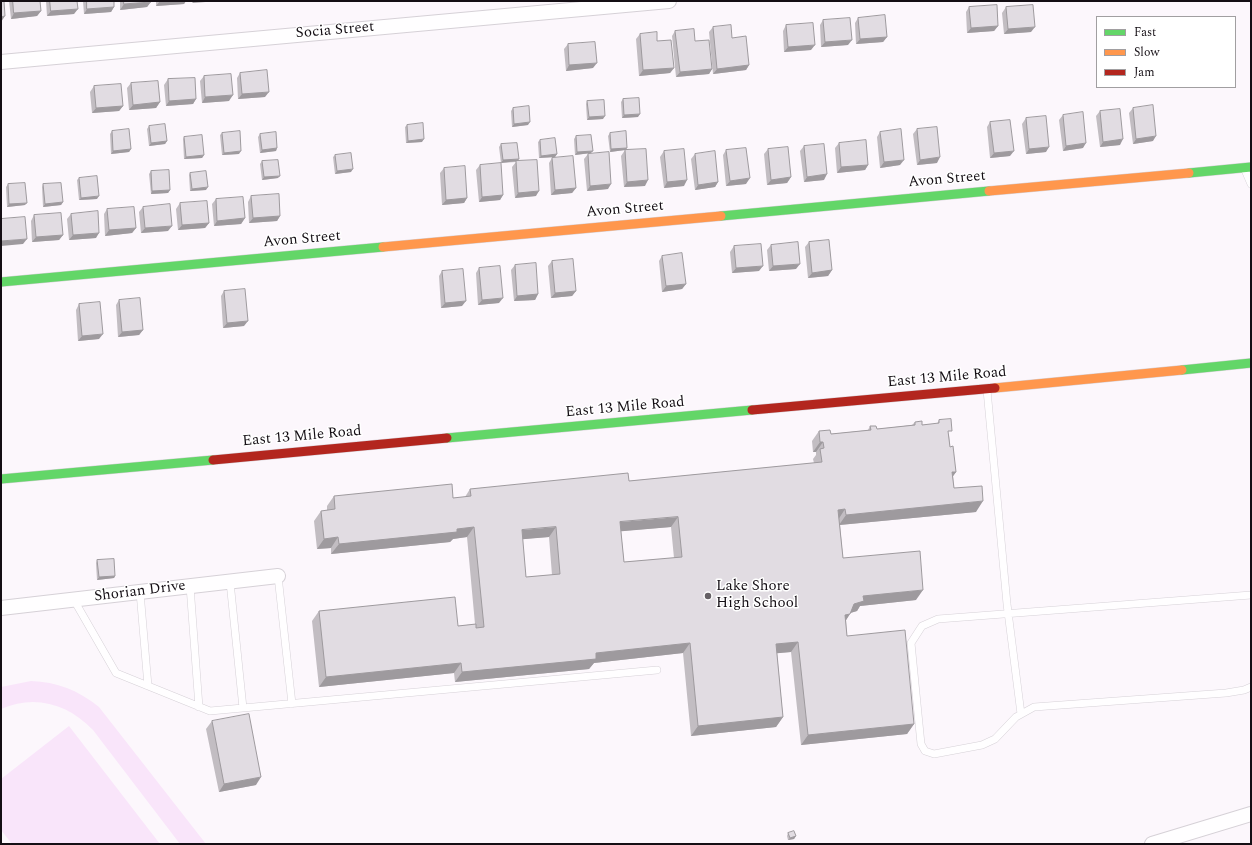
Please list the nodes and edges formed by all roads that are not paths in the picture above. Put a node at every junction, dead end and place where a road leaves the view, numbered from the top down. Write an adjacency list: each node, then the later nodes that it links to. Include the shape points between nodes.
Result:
1 (669, 1): 2 (street, Socia Street)
2 (1, 62)
3 (1247, 167): 4 (lane); 5 (main road, Avon Street)
4 (1251, 184)
5 (1, 282)
6 (1251, 363): 7 (main road, East 13 Mile Road)
7 (987, 389): 8 (main road, East 13 Mile Road); 16 (lane)
8 (1, 479)
9 (278, 576): 10 (street, Shorian Drive); 20 (lane)
10 (230, 582): 11 (street, Shorian Drive); 22 (lane)
11 (190, 586): 12 (street, Shorian Drive); 21 (lane)
12 (140, 592): 14 (street, Shorian Drive); 18 (lane)
13 (1251, 595): 16 (lane)
14 (74, 600): 15 (street, Shorian Drive); 18 (lane, via 116,674)
15 (1, 608)
16 (1008, 613): 23 (lane); 23 (lane, via 938,619 922,626 911,643 922,744 925,751 934,754 982,745 995,739)
17 (657, 670): 20 (lane)
18 (148, 686): 21 (lane)
19 (1251, 687): 23 (lane, via 1226,693 1034,707)
20 (292, 704): 22 (lane)
21 (199, 706): 22 (lane, via 210,711)
22 (243, 708)
23 (1021, 714)
24 (1251, 814): 25 (street)
25 (1152, 844)

